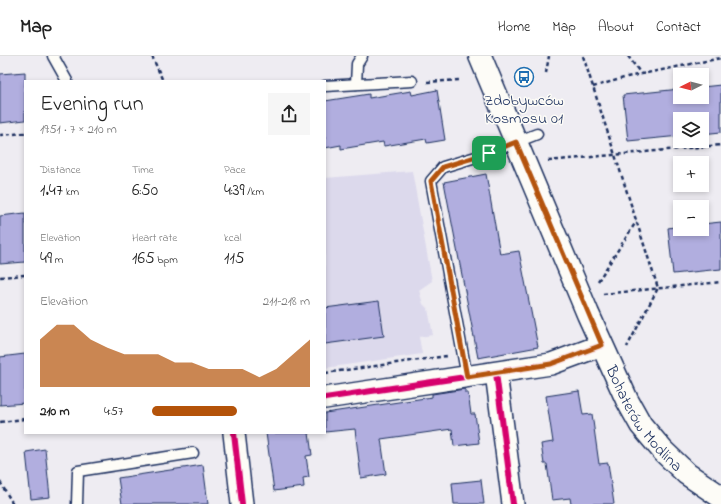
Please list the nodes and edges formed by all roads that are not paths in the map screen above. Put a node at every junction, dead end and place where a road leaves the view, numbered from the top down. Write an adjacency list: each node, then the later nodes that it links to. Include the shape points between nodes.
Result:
1 (53, 56): 4 (lane)
2 (362, 56): 6 (lane, via 357,64)
3 (480, 56): 9 (main road, Bohaterów Modlina)
4 (66, 80)
5 (412, 81): 6 (lane)
6 (356, 84): 7 (lane)
7 (326, 86)
8 (537, 134): 9 (lane)
9 (516, 142): 10 (main road, Bohaterów Modlina); 12 (lane, via 443,167 431,181)
10 (602, 345): 11 (street, via 551,364); 16 (main road, Bohaterów Modlina, via 627,400 642,425 663,451 687,474)
11 (496, 373): 12 (street); 19 (street)
12 (467, 377): 13 (street)
13 (326, 398)
14 (234, 434): 18 (street)
15 (193, 453): 17 (lane, via 78,471)
16 (721, 497)
17 (77, 504)
18 (242, 504)
19 (512, 504)

